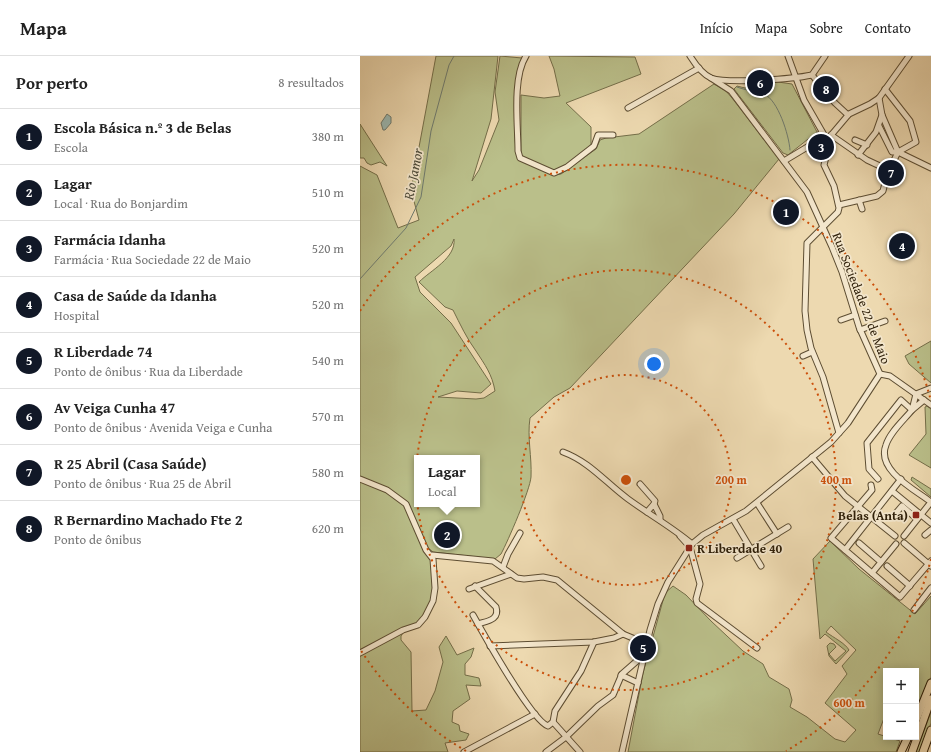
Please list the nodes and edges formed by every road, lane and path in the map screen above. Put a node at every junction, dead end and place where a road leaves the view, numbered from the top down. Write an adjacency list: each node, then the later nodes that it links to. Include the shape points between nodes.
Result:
1 (526, 56): 20 (street, via 520,67 518,93 520,158 554,173 560,172 594,146 598,135)
2 (690, 56): 6 (street)
3 (788, 56): 9 (street)
4 (825, 56): 7 (street)
5 (909, 56): 13 (street)
6 (699, 68): 8 (street); 15 (street)
7 (812, 74): 9 (street); 16 (street)
8 (711, 78): 10 (street); 12 (street)
9 (796, 78): 11 (street); 19 (street, via 804,100)
10 (732, 80): 11 (street); 12 (street)
11 (739, 80): 12 (street)
12 (727, 87): 27 (street)
13 (885, 89): 14 (street); 25 (street, via 910,121 916,138 915,143)
14 (879, 98): 16 (street); 17 (street)
15 (628, 108)
16 (848, 115): 21 (street)
17 (882, 115): 18 (street); 25 (street)
18 (879, 126): 24 (street); 25 (street, via 890,151)
19 (822, 132): 22 (street); 27 (street, via 809,146)
20 (613, 135)
21 (832, 135): 22 (street); 26 (street)
22 (827, 140): 31 (street, via 828,149 824,165)
23 (855, 140): 24 (street)
24 (867, 145): 26 (street)
25 (898, 152): 28 (street); 29 (street)
26 (858, 154): 28 (street, via 882,167)
27 (784, 161): 33 (street, via 807,192)
28 (891, 165): 30 (street, via 883,191 877,196)
29 (931, 168)
30 (859, 200): 31 (street); 32 (street)
31 (839, 205): 33 (street, Rua Sociedade 22 de Maio, via 838,212)
32 (862, 209)
33 (824, 228): 34 (street, Rua Sociedade 22 de Maio, via 842,272); 38 (street, via 807,244 805,311)
34 (855, 315): 35 (street); 37 (street, Rua Sociedade 22 de Maio)
35 (841, 320)
36 (885, 321): 37 (street)
37 (860, 330): 40 (street, Rua Sociedade 22 de Maio)
38 (812, 352): 39 (street); 46 (street, via 823,377)
39 (803, 356)
40 (880, 374): 42 (street, via 890,376); 46 (street, Rua Sociedade 22 de Maio)
41 (931, 388): 42 (street)
42 (916, 394): 43 (street); 45 (street)
43 (924, 400): 44 (street); 45 (street)
44 (931, 405)
45 (912, 410): 50 (street, via 901,400 866,443 869,469); 51 (street, via 888,440 884,452 887,465)
46 (839, 433): 48 (street, Rua Sociedade 22 de Maio)
47 (564, 452): 59 (street, via 577,457)
48 (812, 457): 56 (street, Rua Sociedade 22 de Maio); 58 (street, via 844,496)
49 (360, 479): 79 (street, via 387,490 406,504 426,550)
50 (878, 479)
51 (901, 479): 54 (street); 55 (street)
52 (640, 484): 57 (street, via 653,498)
53 (871, 485): 58 (street, via 872,490)
54 (892, 491): 61 (street); 62 (street)
55 (931, 502): 62 (street)
56 (757, 503): 63 (street, Rua Sociedade 22 de Maio); 69 (street)
57 (654, 504): 59 (street); 64 (street)
58 (858, 507): 61 (street); 78 (street, via 831,538)
59 (648, 512): 64 (street)
60 (896, 513): 62 (street, via 902,506)
61 (870, 517): 71 (street); 78 (street)
62 (919, 517): 65 (street); 72 (street)
63 (733, 518): 76 (street, Rua Sociedade 22 de Maio, via 703,535); 77 (street)
64 (660, 520): 76 (street)
65 (931, 523)
66 (788, 527): 69 (street)
67 (931, 530): 70 (street)
68 (520, 533): 85 (street)
69 (778, 534): 77 (street)
70 (925, 535)
71 (895, 536): 72 (street); 75 (street)
72 (904, 536): 74 (street)
73 (859, 543): 81 (street)
74 (904, 543): 75 (street); 82 (street)
75 (896, 544): 81 (street)
76 (691, 546): 97 (street, via 668,582 658,604); 99 (street, via 700,584 697,602)
77 (751, 550): 80 (street); 83 (street)
78 (845, 550): 86 (street)
79 (432, 555): 85 (street, via 492,561); 100 (street, via 435,588 433,601 421,622)
80 (737, 558)
81 (881, 562): 86 (street)
82 (930, 564): 89 (street)
83 (761, 566)
84 (887, 566): 89 (street)
85 (503, 567): 87 (street)
86 (872, 573): 89 (street, via 900,597)
87 (511, 574): 88 (street); 95 (street, via 524,579 543,577 557,580)
88 (475, 586): 91 (street); 94 (street, via 498,612 493,619)
89 (910, 586)
90 (931, 588): 92 (street)
91 (469, 589)
92 (914, 610)
93 (473, 615): 94 (street)
94 (478, 624): 98 (street)
95 (623, 634): 96 (street); 97 (street)
96 (594, 642): 98 (street); 108 (street, via 581,671 556,711)
97 (647, 644): 101 (street)
98 (490, 646): 107 (street)
99 (757, 648)
100 (360, 653)
101 (643, 659): 102 (street, via 638,660); 103 (street)
102 (621, 675): 103 (street); 110 (street, via 613,695)
103 (638, 683): 116 (street)
104 (931, 683): 106 (highway)
105 (931, 699): 118 (highway)
106 (919, 713)
107 (535, 714): 108 (street, via 545,725); 113 (street)
108 (553, 722): 110 (street)
109 (931, 730): 119 (highway)
110 (566, 737): 114 (street); 115 (street)
111 (931, 737): 120 (highway)
112 (907, 740): 117 (highway)
113 (464, 752)
114 (546, 752)
115 (580, 752)
116 (622, 752)
117 (901, 752)
118 (912, 752)
119 (922, 752)
120 (927, 752)

